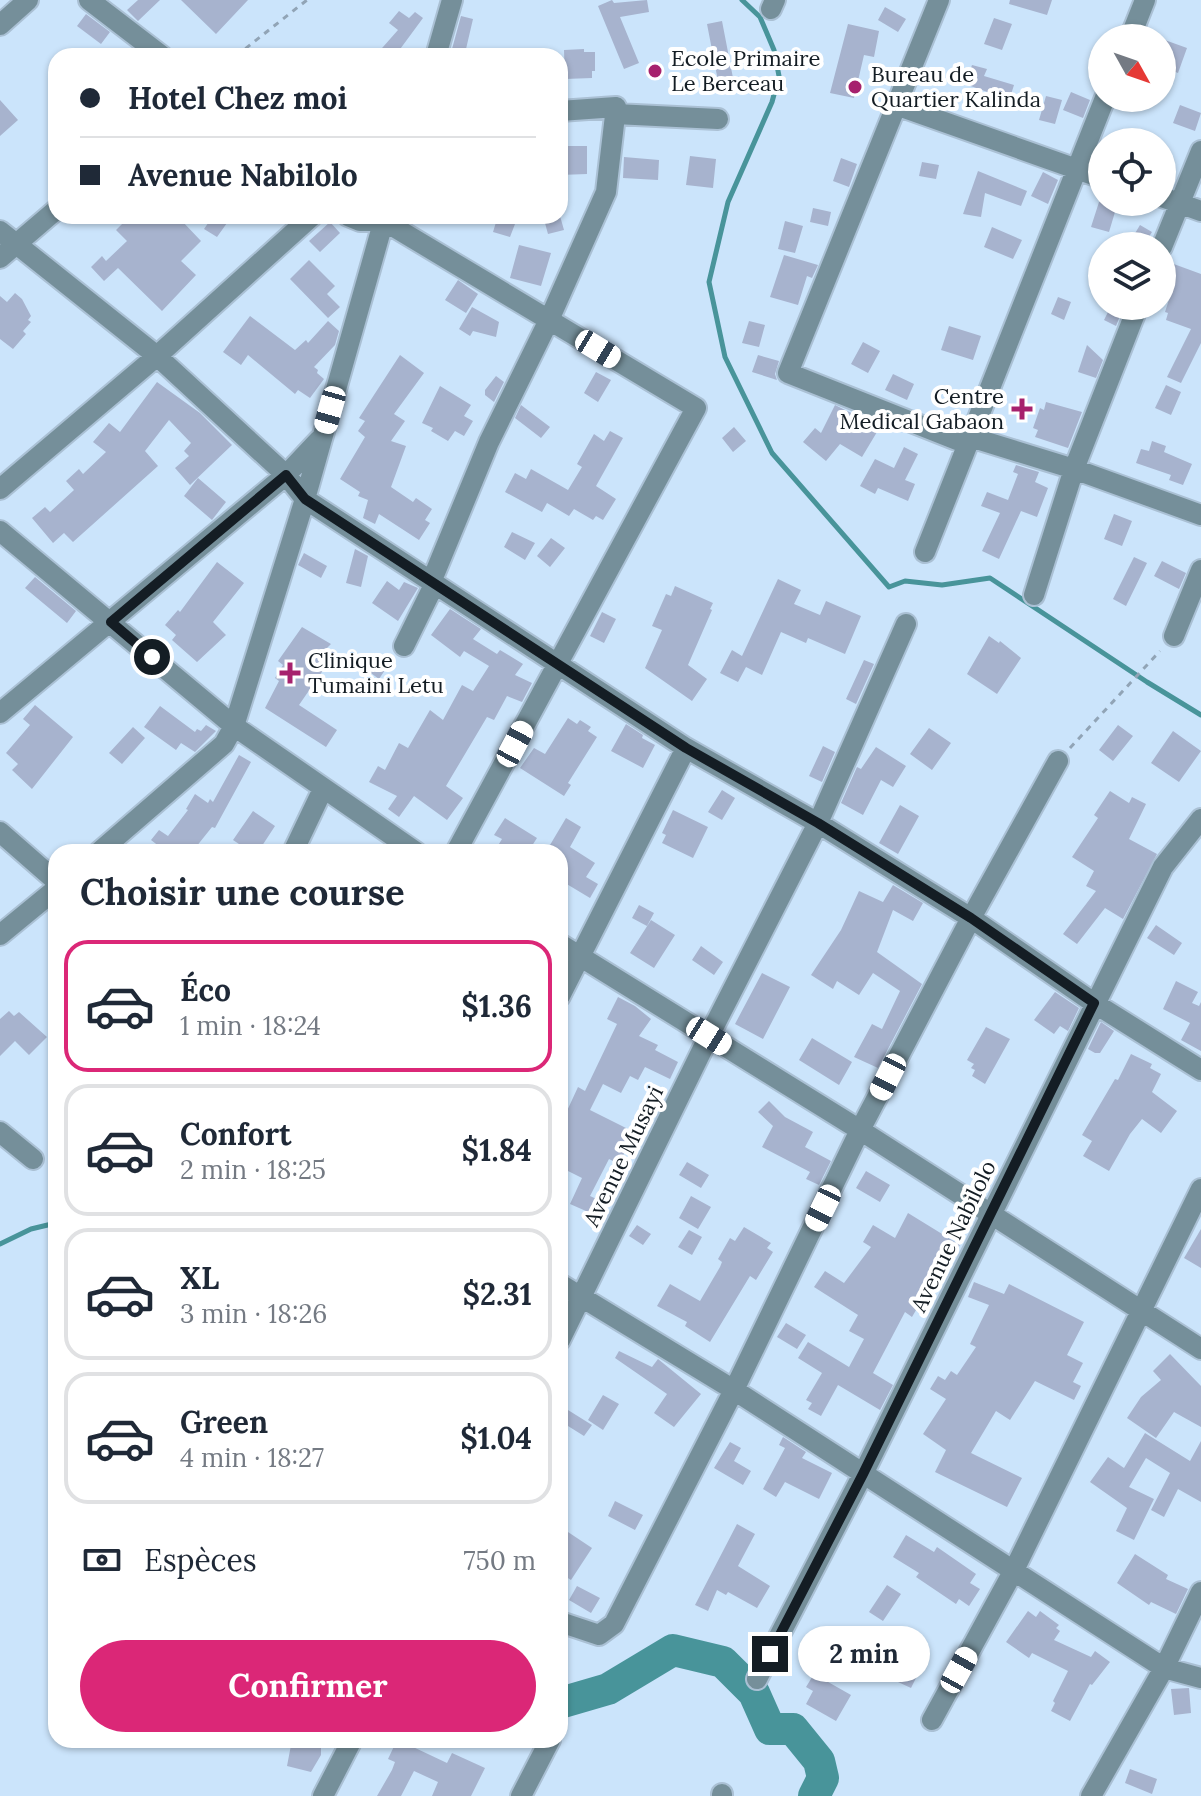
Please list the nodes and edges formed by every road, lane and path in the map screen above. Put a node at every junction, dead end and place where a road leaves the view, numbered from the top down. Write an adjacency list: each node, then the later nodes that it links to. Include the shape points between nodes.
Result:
1 (28, 0): 8 (street)
2 (89, 0): 9 (street)
3 (307, 0): 10 (path)
4 (452, 0): 11 (street)
5 (939, 0): 12 (street)
6 (1145, 0): 7 (street)
7 (1136, 24)
8 (0, 25)
9 (152, 48)
10 (246, 48)
11 (438, 48)
12 (896, 105): 18 (street); 34 (street, via 788,373)
13 (568, 110): 15 (street, via 616,107)
14 (1099, 112): 18 (street)
15 (615, 114): 16 (street); 30 (street, via 606,192)
16 (718, 119)
17 (1201, 151): 20 (street)
18 (1076, 170): 19 (street); 34 (street)
19 (1088, 174)
20 (1176, 192)
21 (1176, 202): 22 (street)
22 (1201, 211)
23 (48, 217): 28 (street)
24 (303, 224): 32 (street)
25 (384, 224): 33 (street)
26 (393, 224): 30 (street)
27 (0, 231): 28 (street)
28 (16, 245): 29 (street); 32 (street)
29 (0, 258)
30 (549, 320): 43 (street, via 489,442); 49 (street, via 696,408)
31 (1133, 320): 35 (street)
32 (157, 356): 36 (street); 37 (street)
33 (322, 437): 36 (street); 38 (street)
34 (969, 440): 35 (street); 41 (street)
35 (1074, 469): 39 (street); 44 (street)
36 (286, 475): 38 (street); 45 (street)
37 (0, 489)
38 (305, 499): 43 (street); 51 (street)
39 (1201, 515)
40 (0, 531): 45 (street)
41 (925, 552)
42 (1201, 570): 47 (street)
43 (434, 581): 48 (street); 49 (street)
44 (1034, 595)
45 (111, 622): 50 (street); 51 (street)
46 (906, 624): 56 (street, Avenue Musayi)
47 (1174, 636): 53 (path)
48 (404, 646)
49 (558, 663): 52 (street); 61 (street)
50 (0, 713)
51 (234, 726): 54 (street); 58 (street, via 224,744)
52 (686, 748): 56 (street); 67 (street)
53 (1058, 761): 64 (street)
54 (323, 789): 59 (street); 60 (street)
55 (1201, 819): 69 (street, Avenue Nabilolo, via 1163,867)
56 (818, 823): 64 (street); 70 (street, Avenue Musayi)
57 (0, 832): 62 (street)
58 (108, 844)
59 (297, 844)
60 (404, 844)
61 (460, 844)
62 (48, 874)
63 (48, 896): 65 (street)
64 (971, 918): 69 (street); 72 (street)
65 (0, 935)
66 (568, 949): 67 (street)
67 (580, 956): 68 (street); 70 (street)
68 (568, 980)
69 (1094, 1003): 71 (street); 76 (street, Avenue Nabilolo)
70 (709, 1036): 72 (street); 78 (street, Avenue Musayi)
71 (1201, 1070)
72 (860, 1130): 76 (street); 82 (street)
73 (0, 1132): 74 (street)
74 (33, 1159)
75 (1201, 1189): 79 (street)
76 (991, 1214): 79 (street); 83 (street, Avenue Nabilolo)
77 (568, 1289): 78 (street)
78 (581, 1297): 80 (street, Avenue Musayi); 82 (street)
79 (1142, 1311): 81 (street); 84 (street)
80 (568, 1324)
81 (1201, 1349)
82 (734, 1390): 83 (street); 86 (street, via 614,1624 599,1635)
83 (863, 1474): 84 (street); 89 (street, Avenue Nabilolo)
84 (1014, 1570): 87 (street); 90 (street)
85 (1201, 1592): 87 (street)
86 (568, 1625)
87 (1164, 1668): 88 (street); 95 (street)
88 (1201, 1678)
89 (757, 1679)
90 (932, 1720)
91 (348, 1748): 93 (street)
92 (546, 1748): 94 (street)
93 (323, 1796)
94 (521, 1796)
95 (1091, 1796)

